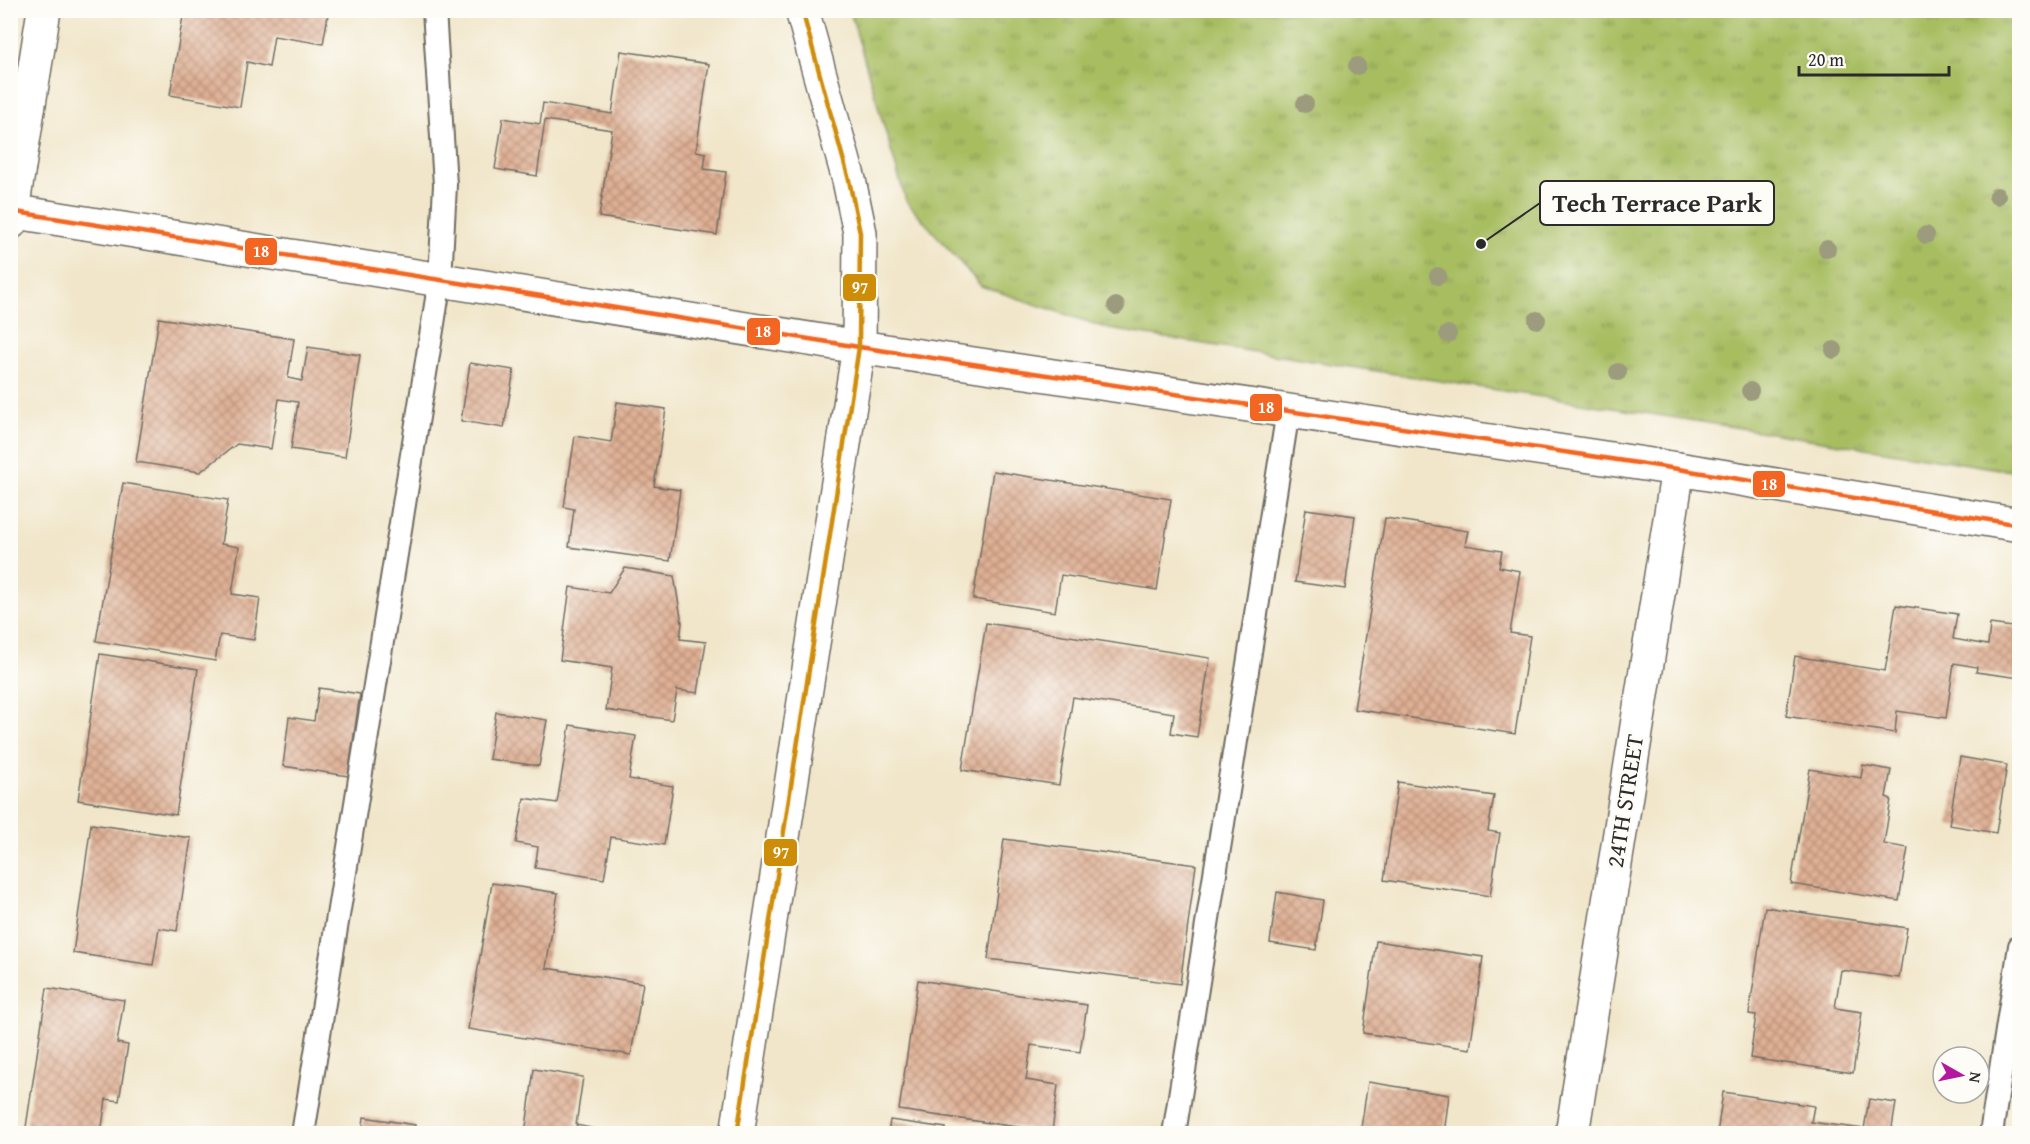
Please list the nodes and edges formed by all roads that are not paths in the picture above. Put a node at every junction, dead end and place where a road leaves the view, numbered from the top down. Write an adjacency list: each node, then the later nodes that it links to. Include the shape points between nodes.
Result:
1 (44, 10): 4 (street)
2 (434, 10): 5 (lane, via 445,185)
3 (802, 10): 6 (street, via 860,233)
4 (11, 215): 5 (street)
5 (440, 280): 6 (street); 11 (lane)
6 (859, 347): 7 (street); 12 (street)
7 (1288, 411): 8 (street); 13 (lane)
8 (1678, 470): 9 (street); 14 (street, 24TH STREET)
9 (2019, 525)
10 (2019, 946): 15 (lane)
11 (303, 1134)
12 (736, 1134)
13 (1173, 1134)
14 (1572, 1134)
15 (1991, 1134)

